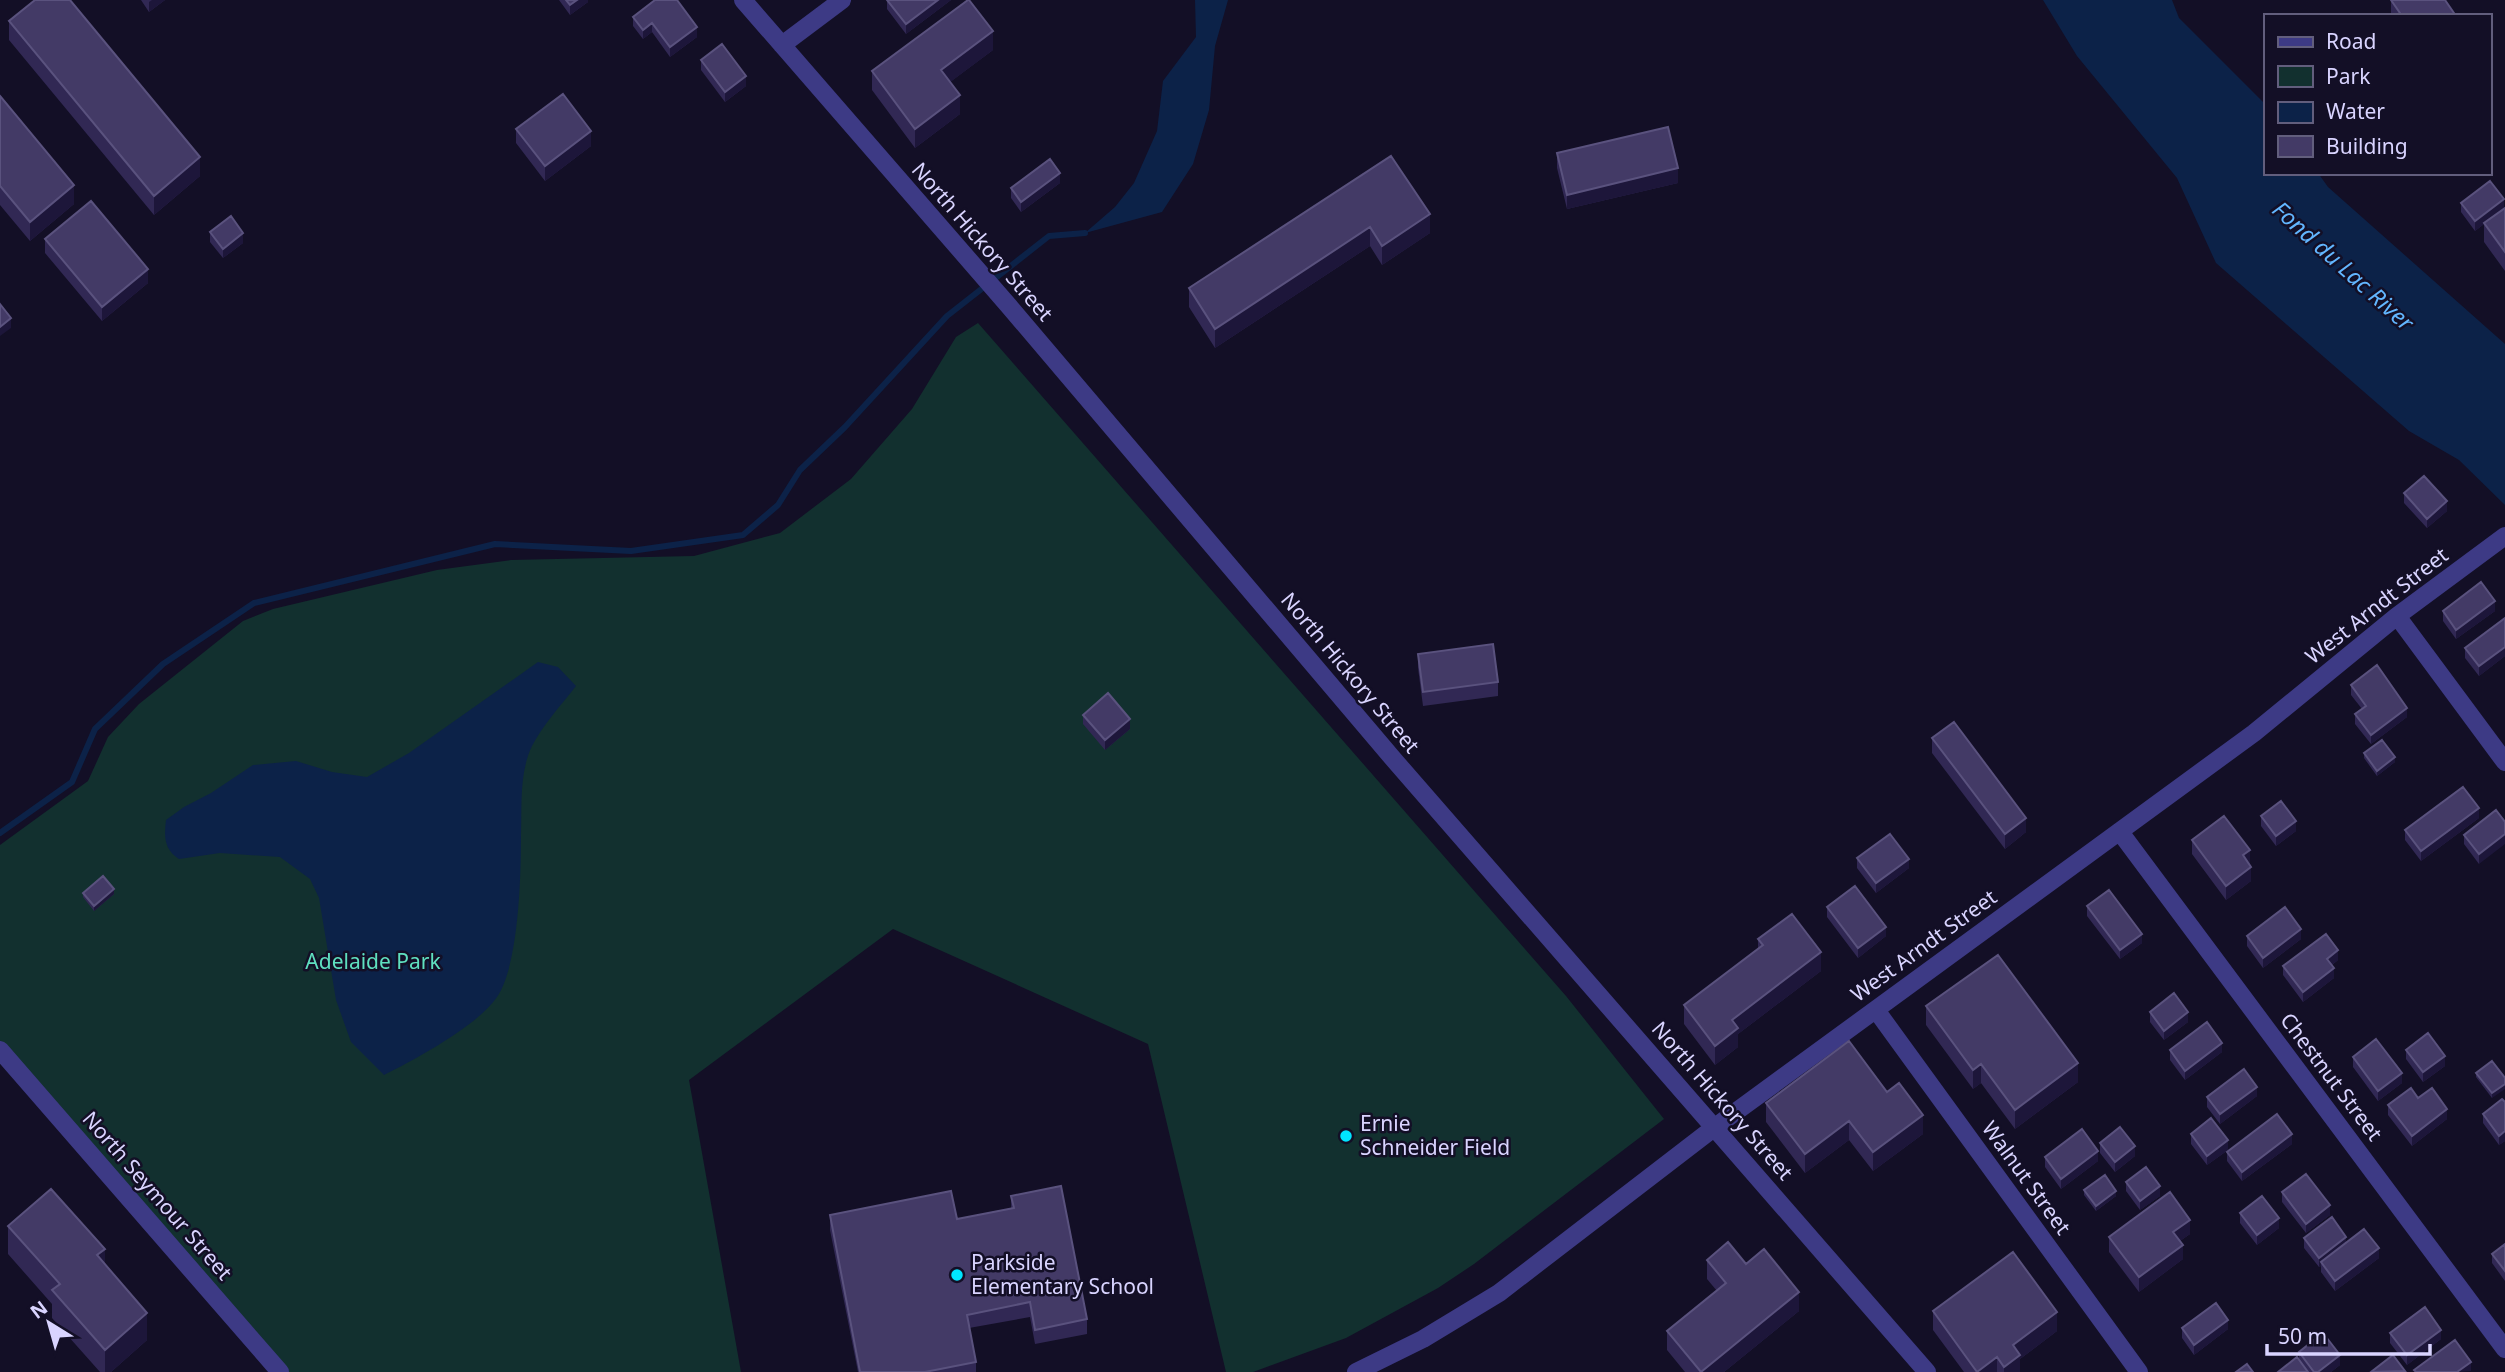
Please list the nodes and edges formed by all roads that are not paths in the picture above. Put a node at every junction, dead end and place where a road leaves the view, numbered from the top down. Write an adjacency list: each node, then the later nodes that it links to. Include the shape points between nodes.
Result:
1 (743, 0): 3 (street, North Hickory Street)
2 (842, 0): 3 (street)
3 (782, 45): 10 (street, North Hickory Street)
4 (2505, 536): 5 (street, West Arndt Street)
5 (2397, 616): 6 (street); 7 (street, West Arndt Street, via 2254,733)
6 (2505, 762)
7 (2120, 832): 8 (street, West Arndt Street); 11 (street, Chestnut Street)
8 (1876, 1010): 10 (street, West Arndt Street); 15 (street, Walnut Street)
9 (0, 1050): 12 (street, North Seymour Street)
10 (1715, 1127): 13 (street, West Arndt Street, via 1486,1301); 14 (street, North Hickory Street)
11 (2505, 1349)
12 (280, 1372)
13 (1356, 1372)
14 (1927, 1372)
15 (2139, 1372)

